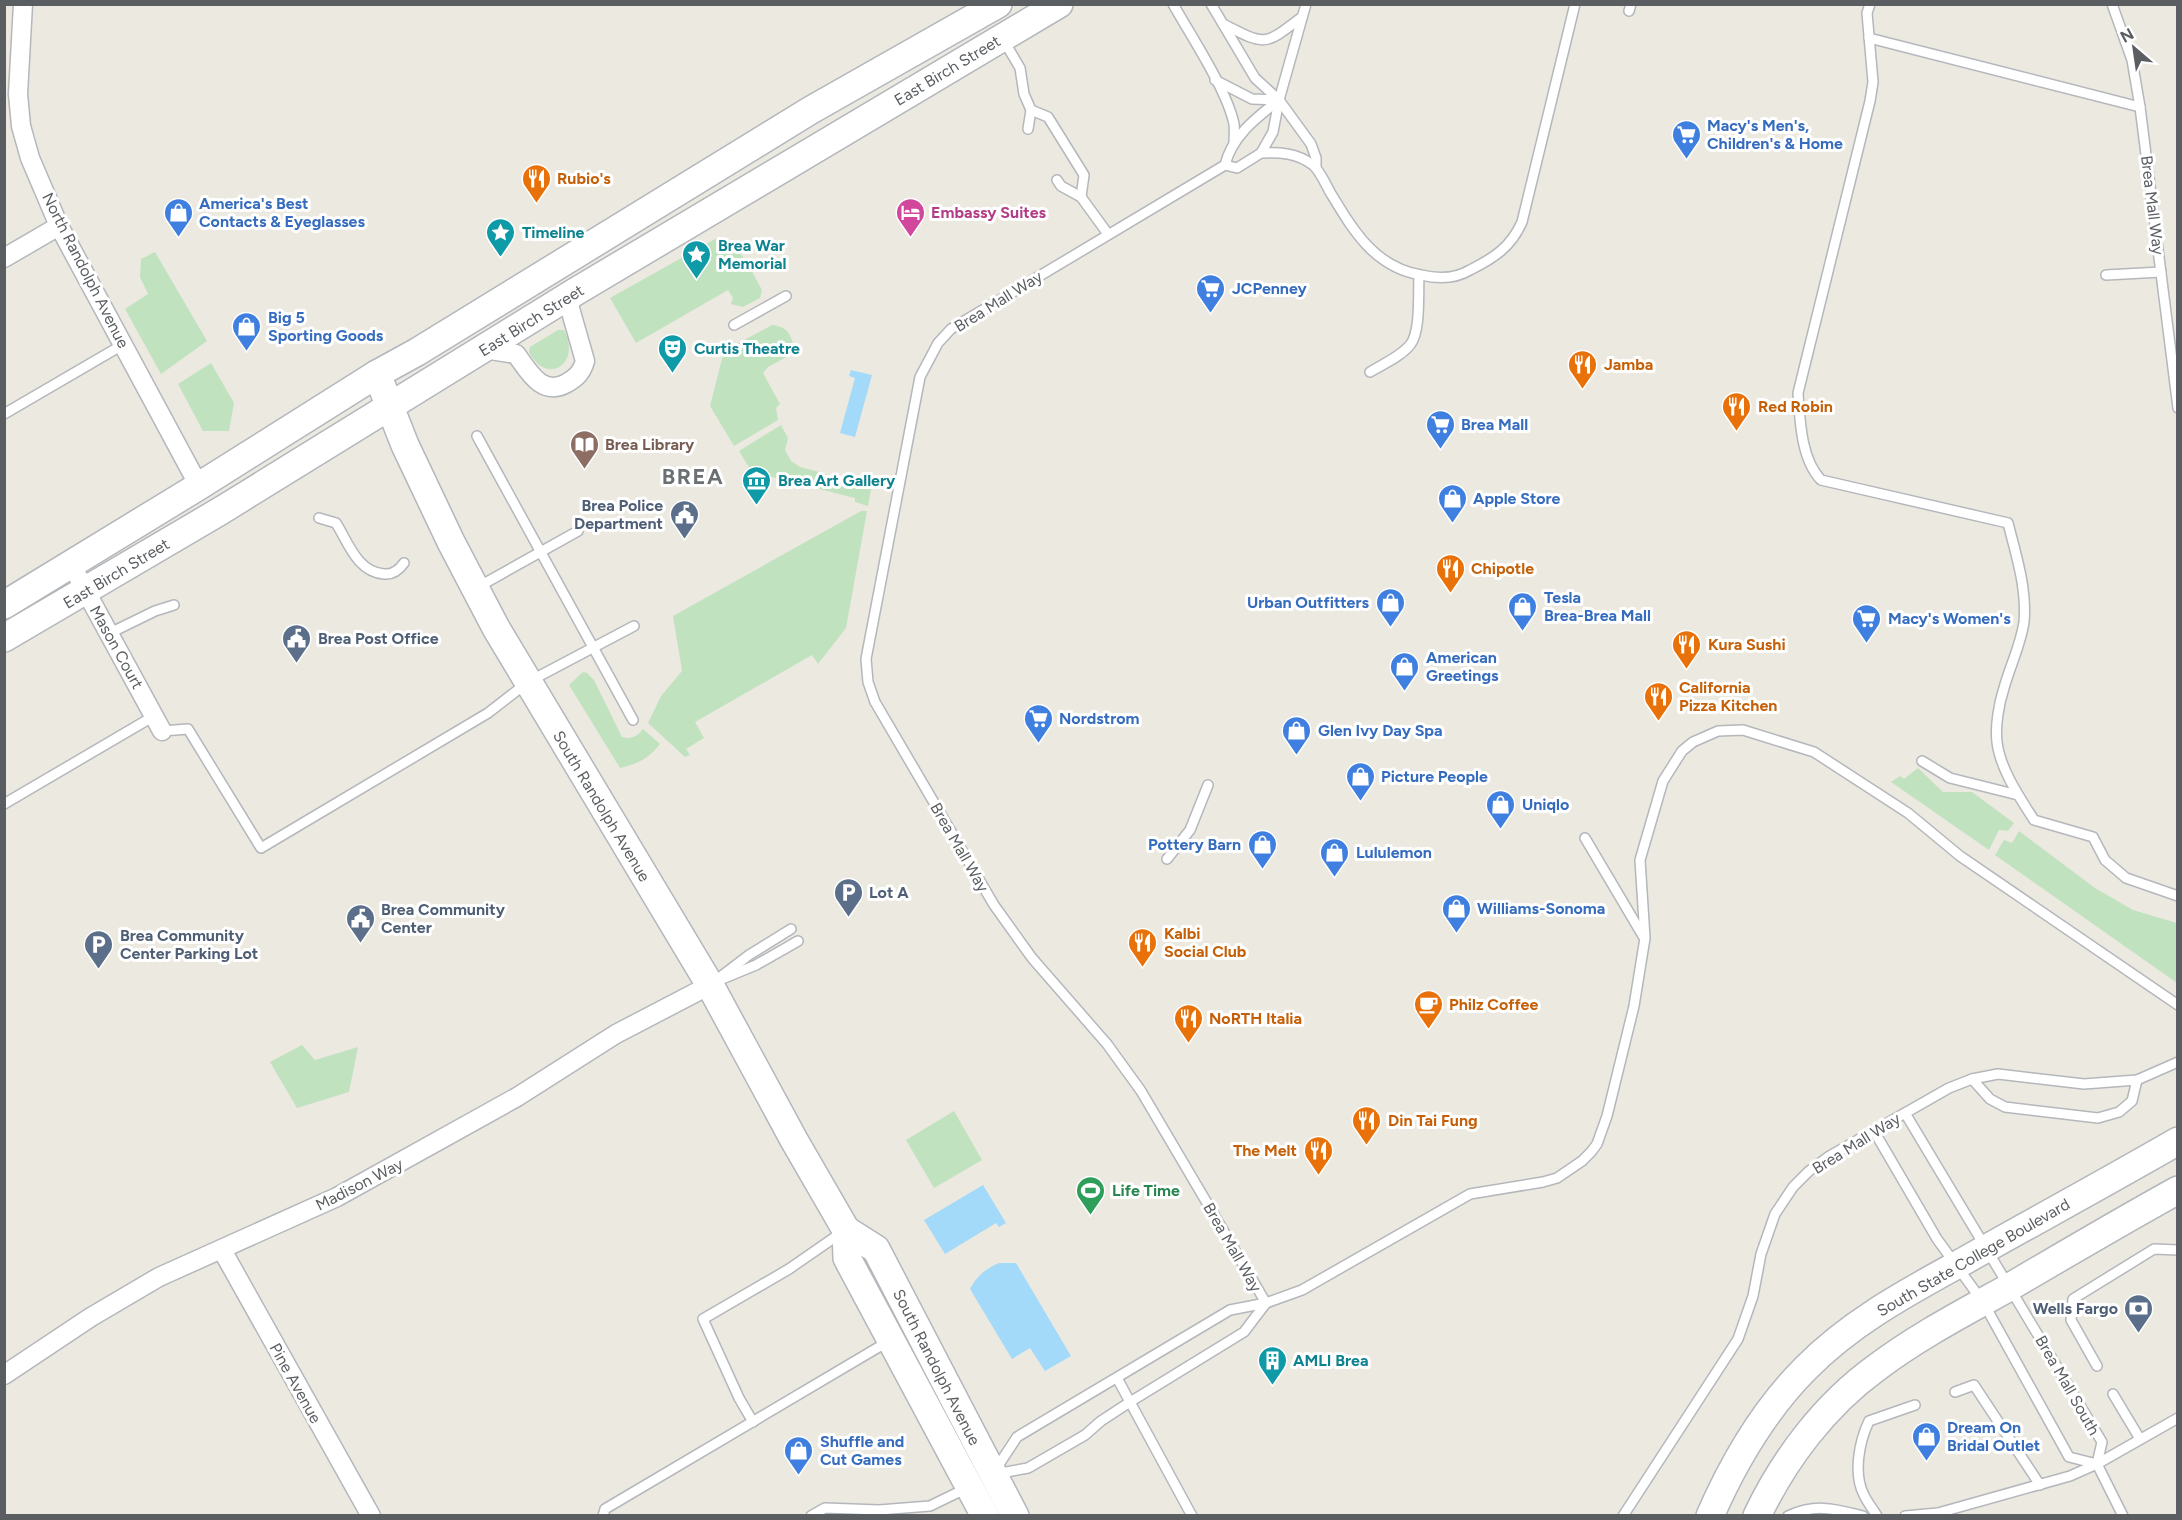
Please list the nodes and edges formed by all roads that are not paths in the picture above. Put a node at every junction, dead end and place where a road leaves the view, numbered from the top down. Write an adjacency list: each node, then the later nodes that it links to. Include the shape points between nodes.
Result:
1 (23, 4): 25 (street, North Randolph Avenue, via 18,94 21,126)
2 (998, 4): 37 (street, East Birch Street, via 811,110)
3 (1059, 4): 12 (street, East Birch Street)
4 (1173, 4): 14 (lane)
5 (1211, 4): 11 (lane)
6 (1306, 4): 10 (lane)
7 (1575, 4): 29 (lane, via 1515,238 1467,272 1439,278)
8 (1870, 4): 13 (lane)
9 (2112, 4): 16 (lane, Brea Mall Way, via 2132,60)
10 (1302, 16): 11 (lane, via 1276,36 1264,40 1252,40); 15 (lane)
11 (1223, 24): 15 (lane, via 1255,78)
12 (1001, 37): 17 (lane, via 1020,68 1024,94); 31 (street, East Birch Street)
13 (1869, 38): 16 (lane); 61 (lane, via 1873,82 1870,101 1801,374 1797,393 1800,420 1809,462 1821,480 2008,523 2025,603 2023,625 2003,690 1997,742)
14 (1215, 80): 15 (lane, via 1252,99); 19 (lane, via 1235,126)
15 (1279, 100): 19 (lane); 20 (lane, via 1273,132); 22 (lane, via 1311,144)
16 (2140, 107): 28 (lane, Brea Mall Way)
17 (1032, 110): 18 (lane); 24 (lane, via 1048,117 1084,175)
18 (1028, 129)
19 (1234, 143): 21 (lane)
20 (1261, 153): 21 (lane, Brea Mall Way, via 1237,168); 22 (lane, via 1286,153)
21 (1225, 165): 26 (lane, Brea Mall Way)
22 (1316, 167): 29 (lane, via 1367,247 1397,267)
23 (1058, 180): 24 (lane, via 1061,186)
24 (1081, 197): 26 (lane)
25 (59, 226): 27 (street); 34 (street, North Randolph Avenue)
26 (1108, 234): 85 (lane, Brea Mall Way, via 951,329 928,359 912,410 868,643 868,682 875,702 994,905 1032,958 1136,1083)
27 (4, 258)
28 (2161, 272): 30 (lane); 39 (lane, Brea Mall Way)
29 (1419, 275): 36 (lane, via 1413,340 1409,347)
30 (2106, 275)
31 (575, 292): 35 (street, East Birch Street); 35 (street, via 569,305 585,361 574,379 563,385 543,386 516,354)
32 (786, 296): 33 (lane)
33 (734, 325)
34 (124, 344): 40 (lane); 42 (street, North Randolph Avenue)
35 (484, 349): 38 (street, East Birch Street)
36 (1370, 372)
37 (377, 374): 38 (street, South Randolph Avenue); 42 (street, East Birch Street)
38 (389, 406): 48 (street, South Randolph Avenue); 49 (street, East Birch Street)
39 (2178, 408)
40 (4, 414)
41 (477, 436): 45 (lane)
42 (199, 486): 47 (street, East Birch Street)
43 (319, 518): 46 (lane, via 336,523 363,567 388,574)
44 (578, 531): 45 (lane)
45 (540, 552): 48 (lane); 55 (lane)
46 (404, 563)
47 (71, 564): 49 (street, Mason Court); 50 (street, East Birch Street)
48 (475, 589): 56 (street, South Randolph Avenue)
49 (86, 591): 53 (street, Mason Court); 54 (street, East Birch Street)
50 (4, 604)
51 (174, 605): 53 (lane)
52 (634, 626): 55 (lane)
53 (110, 633): 58 (street, Mason Court)
54 (4, 638)
55 (593, 648): 56 (lane); 57 (lane)
56 (528, 682): 58 (lane, via 488,713 261,848 188,729); 69 (street, South Randolph Avenue)
57 (633, 720)
58 (158, 723): 62 (lane)
59 (1922, 761): 61 (lane, via 1950,778)
60 (1208, 785): 64 (lane, via 1190,830)
61 (2018, 795): 65 (lane, via 2034,820 2093,837 2105,860 2126,878)
62 (4, 804)
63 (1585, 838): 67 (lane)
64 (1167, 859)
65 (2178, 896)
66 (791, 929): 69 (lane)
67 (1645, 938): 70 (lane, via 1640,860 1663,781 1682,751 1693,742 1718,731 1743,730 1814,752 1841,768 1908,813 1960,856); 85 (lane, via 1634,1006 1607,1116 1597,1144 1582,1161 1557,1178 1470,1194 1302,1290)
68 (798, 941): 69 (lane)
69 (710, 985): 78 (street, South Randolph Avenue); 80 (street, Madison Way, via 616,1034 517,1097 347,1192)
70 (2178, 1005)
71 (2178, 1062): 73 (lane, Brea Mall Way)
72 (1972, 1079): 73 (lane, Brea Mall Way, via 1998,1074 2084,1084); 73 (lane, via 1990,1099 2005,1107 2097,1118 2119,1112 2132,1101); 74 (lane, Brea Mall Way)
73 (2137, 1080)
74 (1905, 1113): 75 (lane, Brea Mall Way); 79 (lane, Brea Mall South)
75 (1874, 1131): 82 (lane, Brea Mall South); 101 (lane, Brea Mall Way, via 1809,1172 1775,1214 1738,1339)
76 (2178, 1141): 79 (street, South State College Boulevard)
77 (2178, 1190): 83 (street)
78 (846, 1230): 86 (street, South Randolph Avenue, via 847,1257); 95 (lane, via 789,1269 703,1318); 98 (street, South Randolph Avenue, via 876,1250)
79 (1986, 1248): 82 (street, South State College Boulevard); 83 (lane, Brea Mall South)
80 (222, 1250): 88 (street, Madison Way, via 159,1277); 102 (street, Pine Avenue)
81 (2178, 1250): 87 (lane, via 2154,1250 2073,1299 2071,1320)
82 (1955, 1266): 84 (lane, Brea Mall South); 108 (street, South State College Boulevard, via 1890,1302 1806,1367 1769,1410 1743,1449)
83 (2010, 1286): 84 (street); 97 (lane, Brea Mall South, via 2102,1442)
84 (1983, 1302): 97 (lane, Brea Mall South, via 2069,1457); 109 (street, via 1909,1345 1841,1397 1787,1463)
85 (1266, 1303): 89 (lane, Brea Mall Way, via 1230,1310); 92 (lane, via 1244,1332)
86 (891, 1340): 95 (lane); 98 (street, South Randolph Avenue)
87 (2097, 1366)
88 (4, 1375)
89 (1117, 1378): 92 (lane); 98 (lane, Brea Mall Way, via 1017,1437)
90 (1955, 1392): 99 (lane, via 1974,1385)
91 (2113, 1394): 96 (lane)
92 (1130, 1402): 98 (lane, via 1085,1435 1028,1468); 107 (lane)
93 (1915, 1406): 112 (lane, via 1869,1421 1861,1437 1859,1468 1863,1494)
94 (2178, 1418): 96 (lane)
95 (753, 1422): 103 (lane, via 605,1509)
96 (2140, 1439): 97 (lane)
97 (2097, 1464): 99 (lane); 114 (lane)
98 (981, 1480): 100 (lane, via 930,1506); 105 (street, South Randolph Avenue); 106 (street, South Randolph Avenue)
99 (2040, 1485): 113 (lane, via 1938,1513)
100 (827, 1512): 104 (lane)
101 (1627, 1513)
102 (371, 1515)
103 (603, 1515)
104 (811, 1515)
105 (985, 1515)
106 (1015, 1515)
107 (1192, 1515)
108 (1710, 1515)
109 (1757, 1515)
110 (1788, 1515): 111 (lane, via 1815,1507)
111 (1863, 1515)
112 (1877, 1515)
113 (1905, 1515)
114 (2123, 1515)

